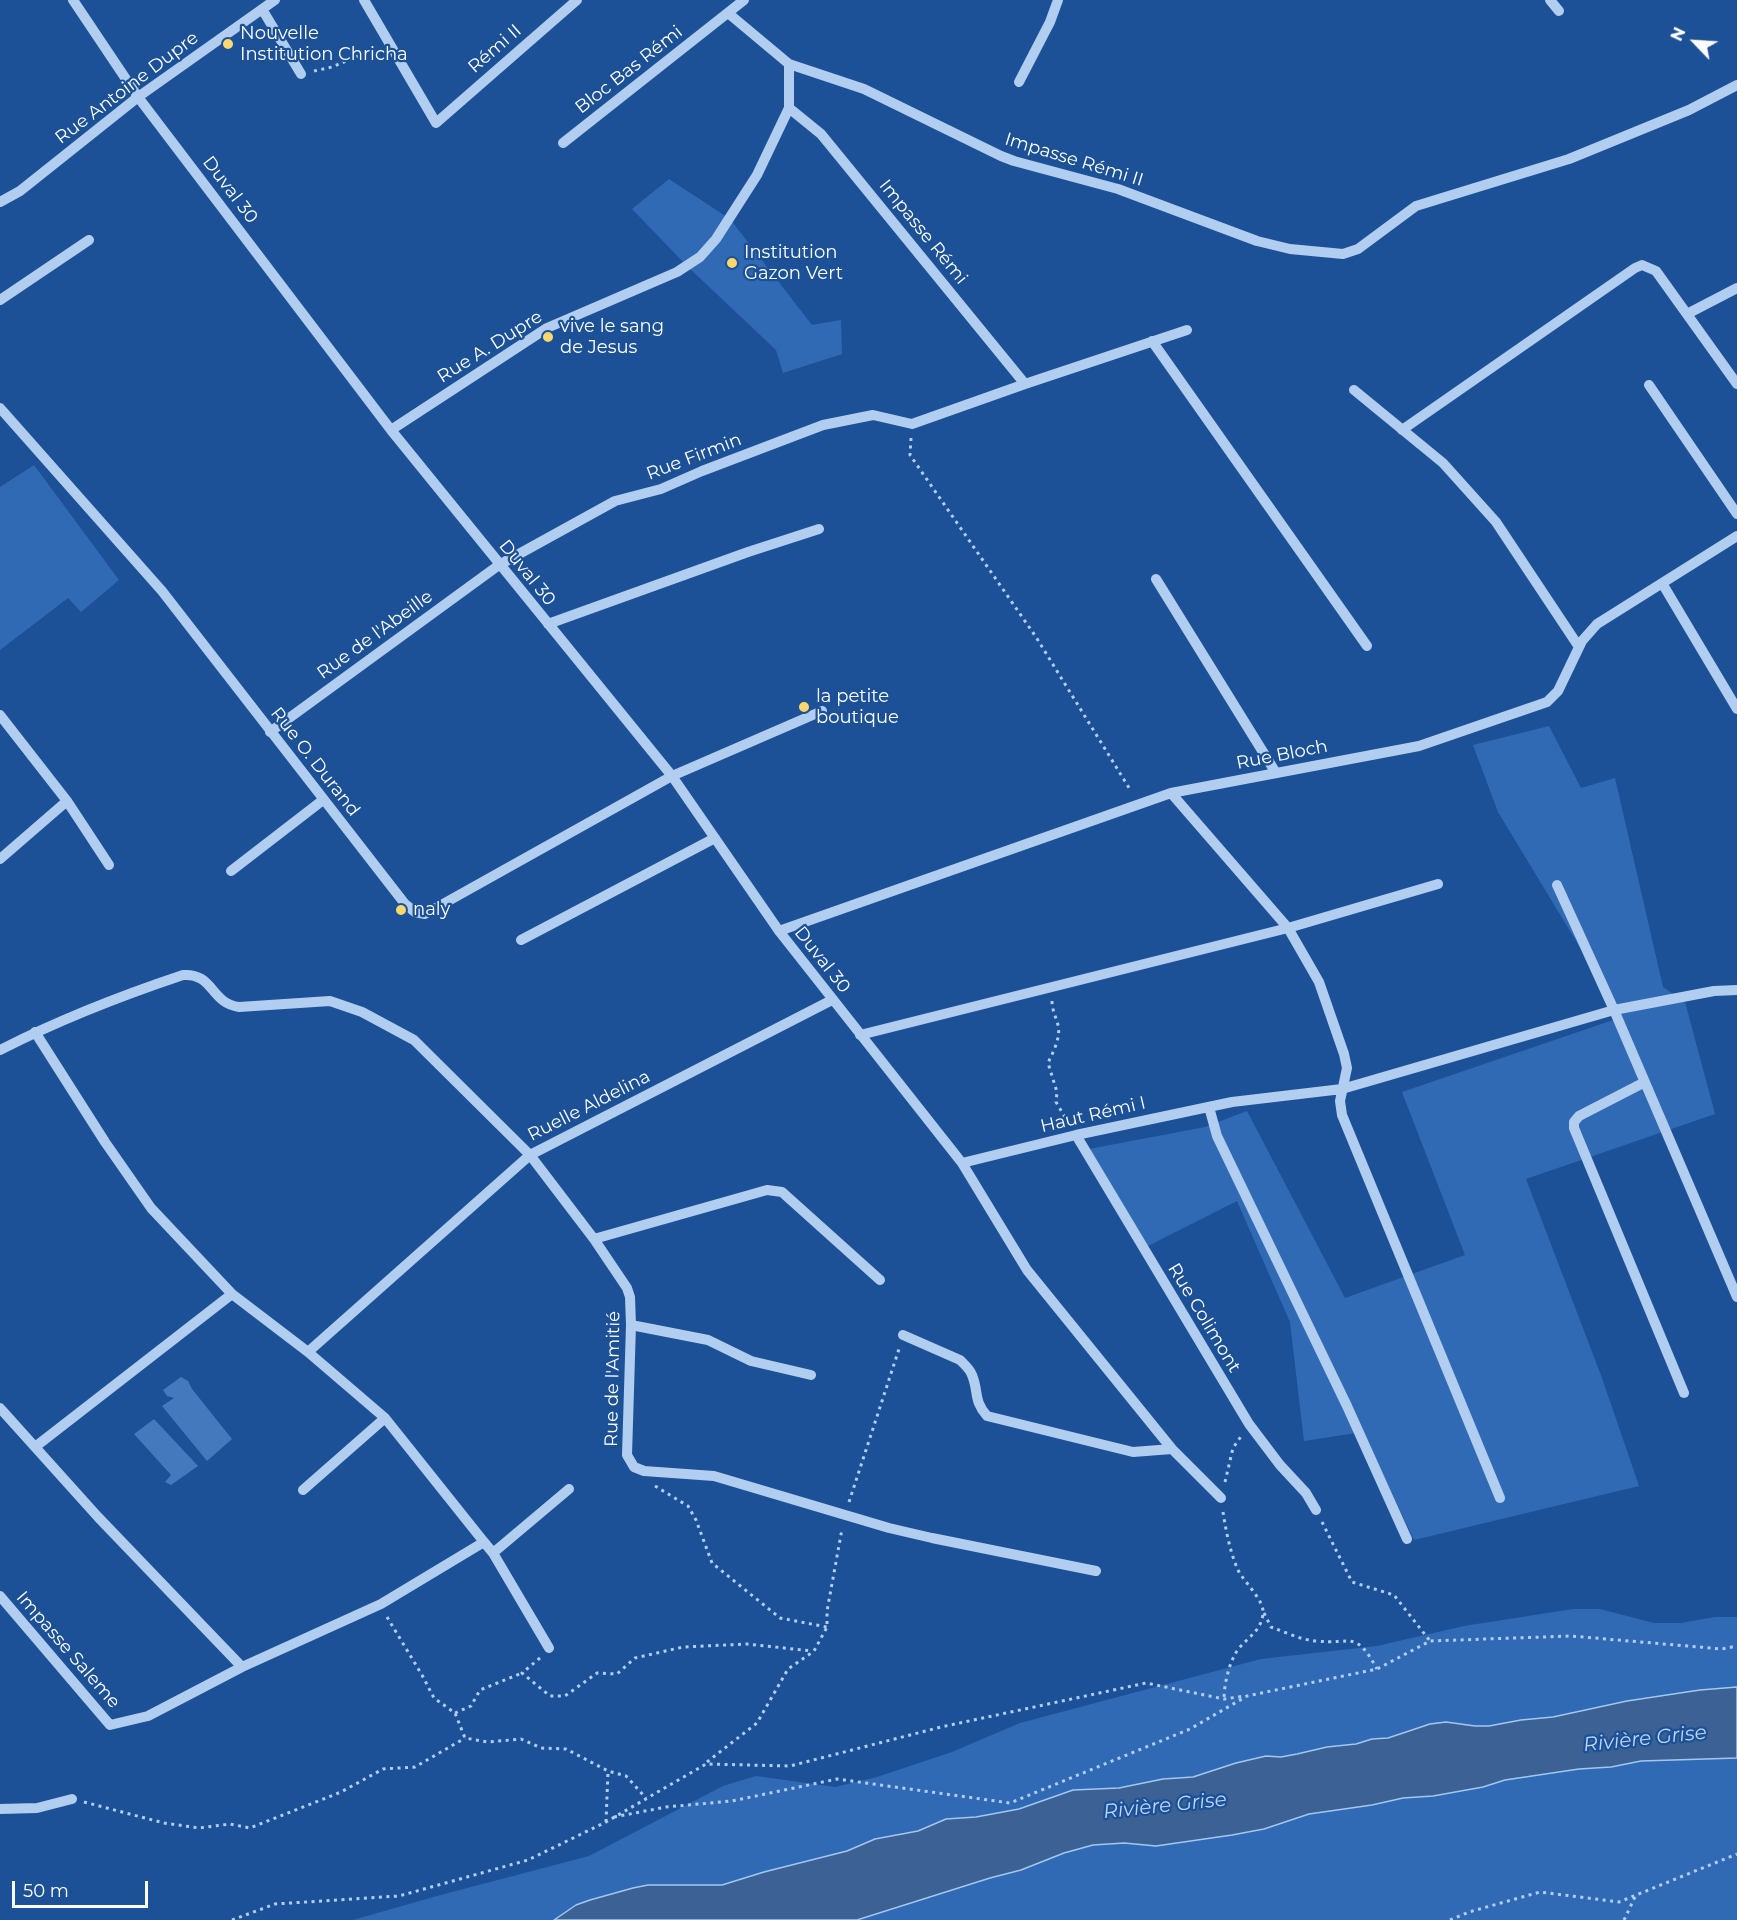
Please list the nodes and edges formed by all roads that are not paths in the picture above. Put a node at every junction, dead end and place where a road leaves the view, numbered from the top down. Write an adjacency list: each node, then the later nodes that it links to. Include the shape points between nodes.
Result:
1 (73, 0): 15 (street, Duval 30)
2 (275, 0): 8 (street, Rue Antoine Dupre)
3 (364, 0): 4 (street, Rémi II, via 436,123)
4 (577, 0)
5 (743, 0): 10 (street, Bloc Bas Rémi)
6 (1058, 0): 13 (street)
7 (1551, 0): 9 (street)
8 (262, 9): 12 (street); 15 (street, Rue Antoine Dupre)
9 (1559, 11)
10 (729, 13): 11 (street); 17 (street, Bloc Bas Rémi)
11 (789, 64): 14 (street, Impasse Rémi II, via 864,89 1000,156 1118,189 1257,242 1343,254 1358,249 1416,206 1569,159 1689,110); 16 (street, Rue A. Dupre)
12 (301, 74)
13 (1018, 82)
14 (1737, 85)
15 (138, 97): 18 (street, Rue Antoine Dupre, via 20,191); 30 (street, Duval 30)
16 (789, 108): 25 (street, Impasse Rémi, via 821,134); 30 (street, Rue A. Dupre, via 757,175 700,257 677,272 548,328)
17 (563, 143)
18 (0, 202)
19 (89, 240): 21 (street)
20 (1737, 288): 22 (street)
21 (0, 300)
22 (1687, 314): 26 (street); 31 (street, via 1656,271 1642,265)
23 (1187, 330): 24 (street)
24 (1152, 341): 25 (street); 39 (street)
25 (1025, 384): 35 (street, Rue Firmin, via 912,424 873,415 824,425 661,489 615,501)
26 (1737, 384)
27 (1649, 385): 32 (street)
28 (1354, 390): 31 (street)
29 (0, 408): 44 (street, Rue O. Durand, via 162,591)
30 (391, 430): 35 (street, Duval 30)
31 (1402, 430): 40 (street, via 1443,463 1496,522)
32 (1737, 514)
33 (819, 529): 38 (street)
34 (1737, 536): 37 (street, Rue Bloch)
35 (499, 565): 38 (street, Duval 30); 44 (street, Rue de l'Abeille)
36 (1156, 579): 45 (street)
37 (1662, 583): 40 (street, Rue Bloch, via 1597,624); 41 (street)
38 (548, 624): 46 (street, Duval 30)
39 (1367, 646)
40 (1579, 647): 45 (street, Rue Bloch, via 1558,691 1547,702 1419,746)
41 (1737, 709)
42 (822, 711): 46 (street)
43 (0, 715): 49 (street)
44 (270, 732): 48 (street, Rue O. Durand)
45 (1276, 773): 47 (street, Rue Bloch)
46 (672, 776): 48 (street, Rue O. Durand, via 425,914 405,904); 50 (street, Duval 30)
47 (1171, 793): 56 (street); 57 (street, Rue Bloch)
48 (323, 800): 53 (street)
49 (67, 801): 51 (street); 52 (street)
50 (715, 838): 57 (street, Duval 30); 58 (street)
51 (0, 859)
52 (109, 865)
53 (231, 871)
54 (1438, 884): 56 (street)
55 (1557, 885): 61 (street)
56 (1288, 928): 63 (street); 66 (street, via 1319,982 1344,1054 1347,1068)
57 (779, 931): 60 (street, Duval 30)
58 (521, 940)
59 (1737, 990): 61 (street, Haut Rémi I)
60 (832, 1000): 63 (street, Duval 30); 69 (street, Ruelle Aldelina)
61 (1614, 1010): 65 (street); 66 (street, Haut Rémi I)
62 (35, 1032): 64 (street); 69 (street, Rue de l'Amitié, via 183,975 201,977 230,1006 330,1001 362,1012 414,1040); 73 (street, via 151,1208)
63 (860, 1035): 70 (street, Duval 30)
64 (0, 1050)
65 (1644, 1082): 74 (street); 79 (street, via 1579,1116 1574,1128)
66 (1342, 1089): 67 (street, Haut Rémi I); 87 (street, via 1342,1114)
67 (1209, 1107): 68 (street, Haut Rémi I); 89 (street, via 1217,1136)
68 (1076, 1135): 70 (street, Haut Rémi I); 88 (street, Rue Colimont, via 1249,1424)
69 (530, 1155): 71 (street, Rue de l'Amitié); 77 (street, Ruelle Aldelina)
70 (962, 1163): 83 (street, Duval 30, via 1027,1270)
71 (594, 1239): 72 (street, via 776,1190); 75 (street, Rue de l'Amitié, via 627,1288)
72 (880, 1280)
73 (232, 1294): 77 (street); 82 (street)
74 (1737, 1297)
75 (632, 1325): 78 (street, via 708,1340 751,1361); 92 (street, Rue de l'Amitié, via 627,1455 634,1467 714,1476 932,1538)
76 (903, 1335): 83 (street, via 960,1360 972,1375 976,1399 987,1416 1132,1452)
77 (308, 1352): 81 (street)
78 (811, 1375)
79 (1684, 1393)
80 (0, 1408): 82 (street)
81 (385, 1418): 85 (street); 90 (street)
82 (35, 1447): 95 (street)
83 (1172, 1449): 86 (street, Duval 30)
84 (569, 1489): 91 (street)
85 (303, 1490)
86 (1221, 1498)
87 (1500, 1498)
88 (1316, 1510)
89 (1407, 1539)
90 (484, 1542): 91 (street); 95 (street, via 381,1604)
91 (493, 1553): 94 (street)
92 (1096, 1571)
93 (0, 1596): 95 (street, Impasse Saleme, via 110,1725 148,1716)
94 (549, 1648)
95 (242, 1667)
96 (72, 1799): 97 (street, via 37,1808)
97 (0, 1809)

